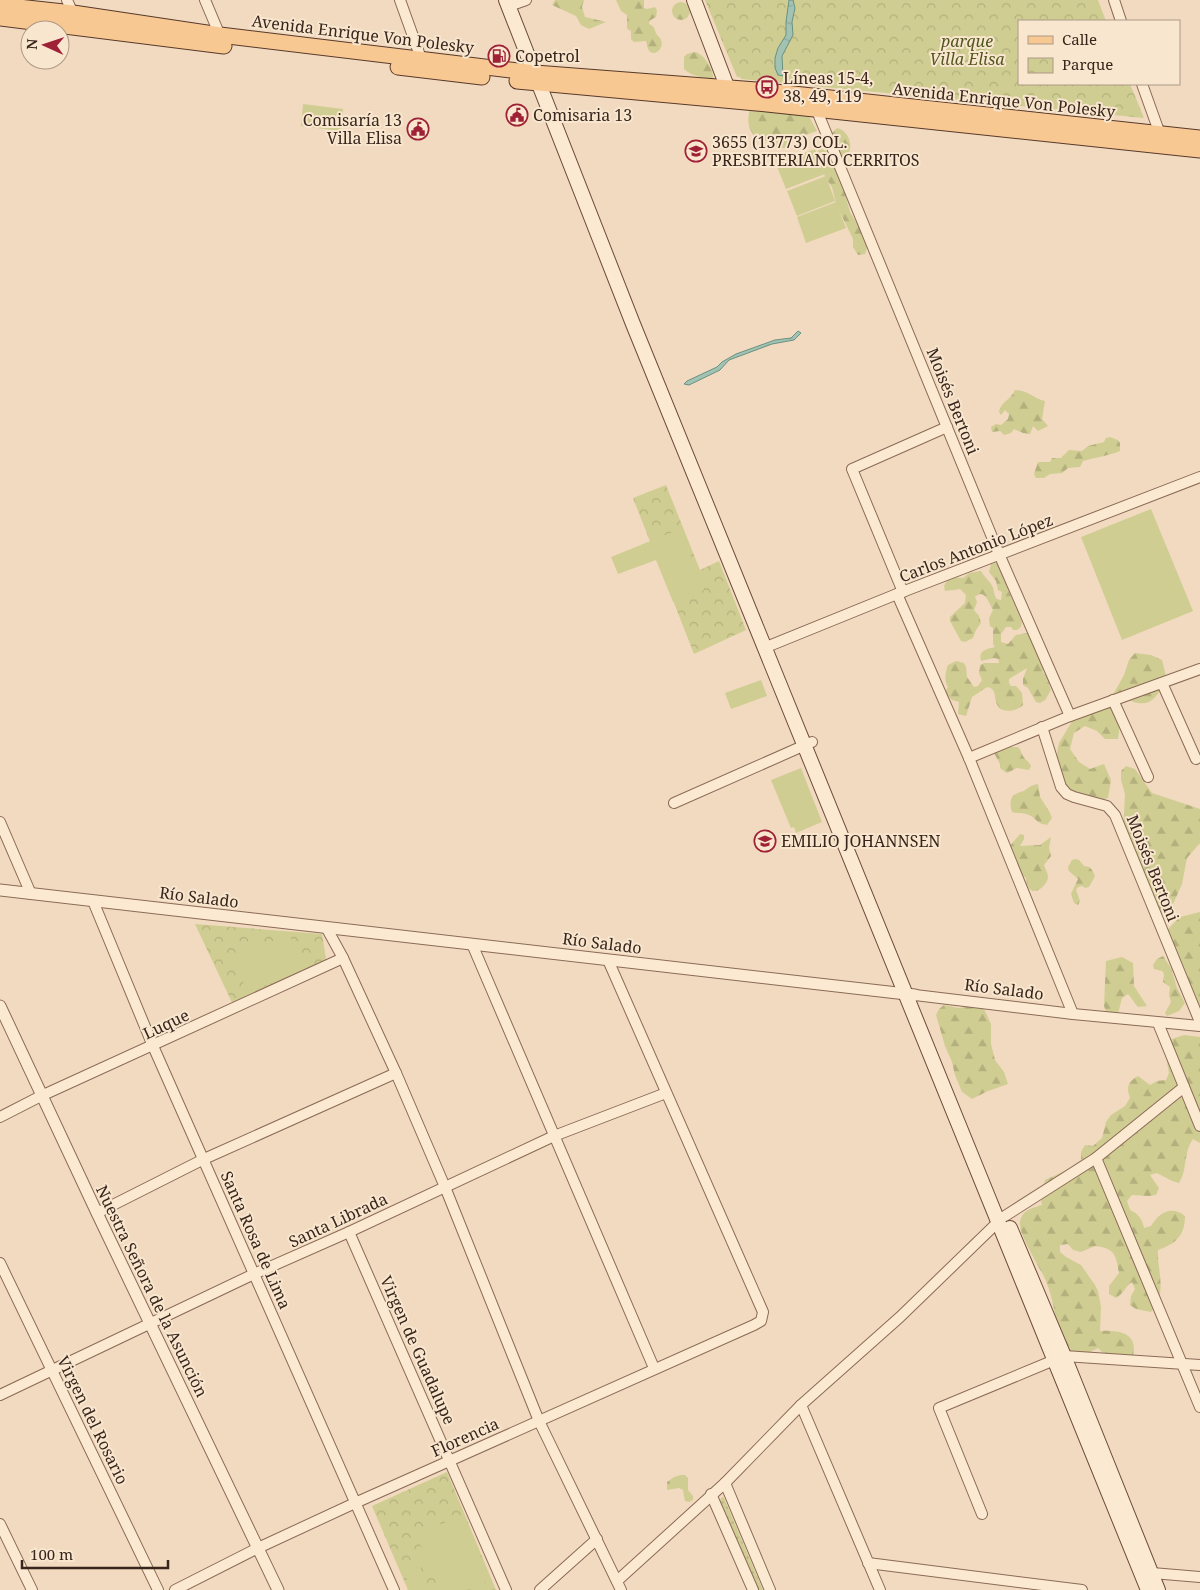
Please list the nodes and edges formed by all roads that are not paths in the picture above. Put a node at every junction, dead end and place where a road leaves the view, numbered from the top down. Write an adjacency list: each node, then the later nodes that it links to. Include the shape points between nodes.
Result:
1 (205, 0): 12 (street)
2 (400, 0): 13 (street)
3 (526, 0): 6 (street)
4 (694, 0): 16 (main road)
5 (1114, 0): 10 (street)
6 (507, 3): 14 (main road)
7 (0, 5): 8 (main road, Avenida Enrique Von Polesky)
8 (70, 6): 11 (street); 12 (main road, Avenida Enrique Von Polesky)
9 (0, 18): 11 (main road, Avenida Enrique Von Polesky)
10 (1121, 20)
11 (79, 28): 12 (main road, Avenida Enrique Von Polesky)
12 (222, 40): 13 (main road, Avenida Enrique Von Polesky)
13 (423, 65): 14 (main road, Avenida Enrique Von Polesky)
14 (540, 79): 16 (main road, Avenida Enrique Von Polesky); 25 (main road)
15 (1142, 85): 19 (street)
16 (730, 94): 17 (main road, Avenida Enrique Von Polesky)
17 (813, 103): 19 (main road, Avenida Enrique Von Polesky); 21 (street, Moisés Bertoni)
18 (1200, 138): 19 (main road, Avenida Enrique Von Polesky)
19 (1162, 139): 20 (main road, Avenida Enrique Von Polesky)
20 (1200, 150)
21 (947, 427): 23 (street, Moisés Bertoni); 24 (street, via 852,469)
22 (1200, 477): 23 (street, Carlos Antonio López)
23 (999, 554): 24 (street, Carlos Antonio López); 29 (street, Moisés Bertoni)
24 (900, 593): 25 (street, Carlos Antonio López); 32 (street)
25 (768, 646): 31 (main road)
26 (1200, 669): 27 (street)
27 (1162, 683): 28 (street); 33 (street)
28 (1113, 700): 29 (street); 34 (street)
29 (1070, 716): 30 (street)
30 (1042, 727): 32 (street); 48 (street, Moisés Bertoni, via 1061,788 1074,797 1107,806 1115,816)
31 (808, 744): 35 (street); 44 (main road)
32 (969, 758): 46 (street)
33 (1196, 759)
34 (1148, 777)
35 (674, 803)
36 (0, 822): 38 (street)
37 (0, 890): 38 (street, Río Salado)
38 (31, 894): 39 (street, Río Salado)
39 (93, 901): 40 (street, Río Salado); 49 (street, Santa Rosa de Lima)
40 (326, 928): 41 (street, Río Salado); 42 (street)
41 (472, 944): 43 (street, Río Salado); 56 (street)
42 (343, 958): 49 (street, Luque); 50 (street)
43 (608, 960): 44 (street, Río Salado); 52 (street)
44 (910, 995): 46 (street, Río Salado); 61 (main road)
45 (0, 1006): 53 (street, Nuestra Señora de la Asunción)
46 (1073, 1014): 47 (street, Río Salado)
47 (1158, 1023): 48 (street, Río Salado); 51 (street)
48 (1200, 1024)
49 (153, 1046): 53 (street, Luque); 58 (street, Santa Rosa de Lima)
50 (396, 1074): 58 (street); 59 (street)
51 (1184, 1087): 55 (street); 57 (street)
52 (666, 1093): 56 (street, Santa Librada); 69 (street, Florencia, via 763,1312 761,1321 754,1325)
53 (41, 1096): 54 (street, Luque); 60 (street, Nuestra Señora de la Asunción)
54 (0, 1117)
55 (1200, 1126)
56 (554, 1136): 59 (street, Santa Librada); 69 (street)
57 (1096, 1158): 61 (street); 67 (street)
58 (204, 1159): 60 (street); 64 (street, Santa Rosa de Lima)
59 (445, 1187): 62 (street, Santa Librada); 74 (street)
60 (96, 1213): 65 (street, Nuestra Señora de la Asunción)
61 (1002, 1219): 66 (main road); 72 (street, via 906,1312)
62 (349, 1232): 64 (street, Santa Librada); 75 (street, Virgen de Guadalupe)
63 (0, 1263): 70 (street, Virgen del Rosario)
64 (254, 1274): 65 (street, Santa Librada); 78 (street, Santa Rosa de Lima)
65 (150, 1324): 70 (street, Santa Librada); 82 (street, Nuestra Señora de la Asunción)
66 (1059, 1358): 67 (street); 79 (street, via 939,1408); 84 (main road); 98 (main road)
67 (1181, 1362): 68 (street); 73 (street)
68 (1200, 1365)
69 (654, 1368): 74 (street, Florencia)
70 (52, 1370): 71 (street, Santa Librada); 88 (street, Virgen del Rosario)
71 (0, 1395)
72 (801, 1405): 76 (street); 83 (street)
73 (1200, 1407)
74 (539, 1421): 75 (street, Florencia); 81 (street)
75 (450, 1461): 78 (street, Florencia); 92 (street, Virgen de Guadalupe)
76 (725, 1483): 77 (street); 95 (street)
77 (711, 1494): 86 (street); 94 (street)
78 (355, 1503): 82 (street, Florencia); 91 (street, Santa Rosa de Lima)
79 (982, 1514)
80 (0, 1524): 87 (street)
81 (597, 1538): 86 (street); 93 (street)
82 (258, 1548): 89 (street, Florencia); 90 (street, Nuestra Señora de la Asunción)
83 (868, 1563): 96 (street); 97 (street)
84 (1152, 1574): 85 (street); 98 (main road)
85 (1200, 1577)
86 (619, 1585)
87 (32, 1590)
88 (158, 1590)
89 (175, 1590)
90 (278, 1590)
91 (394, 1590)
92 (506, 1590)
93 (540, 1590)
94 (753, 1590)
95 (770, 1590)
96 (880, 1590)
97 (1082, 1590)
98 (1154, 1590)

